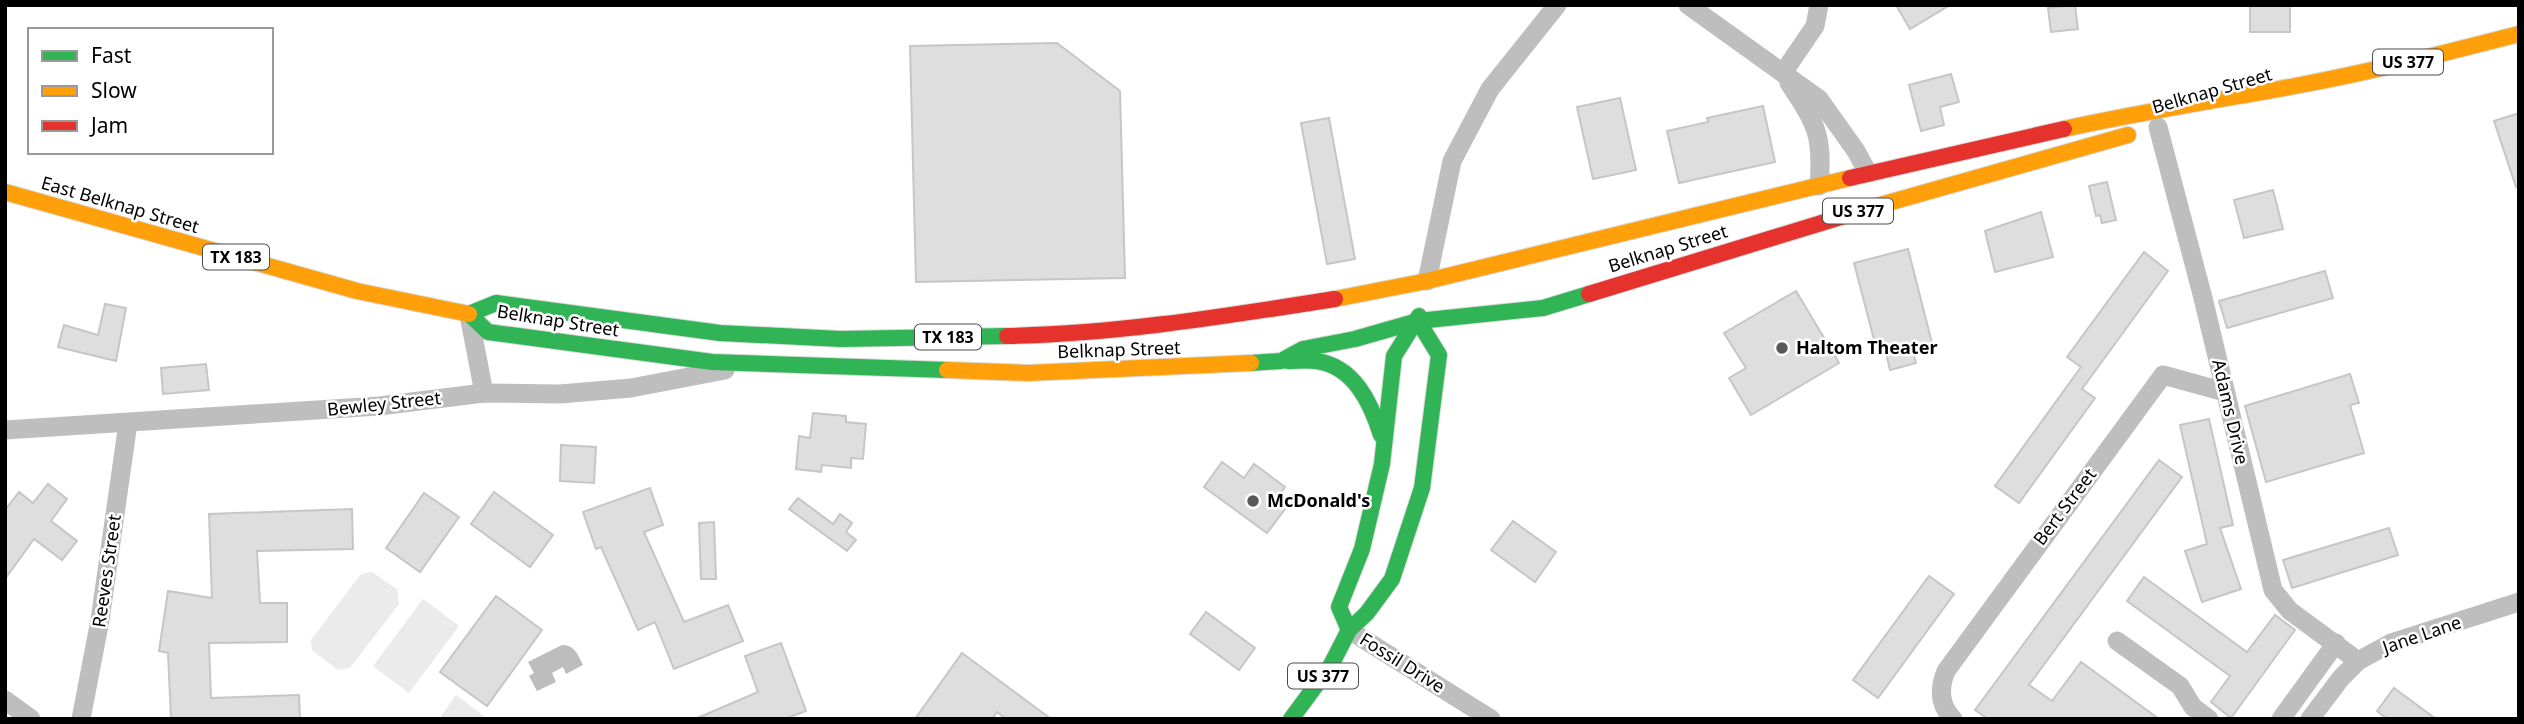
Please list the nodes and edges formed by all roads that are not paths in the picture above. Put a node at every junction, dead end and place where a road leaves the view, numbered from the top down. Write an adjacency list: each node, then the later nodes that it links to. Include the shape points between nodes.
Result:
1 (1557, 5): 11 (street, via 1490,89 1452,162)
2 (1688, 5): 5 (street)
3 (1819, 5): 5 (street, via 1815,26)
4 (2519, 34): 6 (main road, Belknap Street / US 377)
5 (1783, 73): 8 (street, via 1819,99); 9 (street, via 1818,134)
6 (2296, 86): 7 (main road, Belknap Street / US 377); 8 (main road, Belknap Street / US 377, via 2147,111)
7 (2158, 127): 13 (main road, Belknap Street / US 377, via 1853,213 1543,308); 16 (street, Adams Drive)
8 (1868, 173): 9 (main road, Belknap Street / US 377)
9 (1819, 186): 11 (main road, Belknap Street / US 377)
10 (5, 192): 12 (main road, East Belknap Street / TX 183, via 357,291)
11 (1427, 281): 12 (main road, Belknap Street / TX 183, via 1178,323 1043,335 841,339 720,333 496,303); 13 (main road)
12 (469, 314): 15 (main road, Belknap Street / TX 183, via 488,332 712,362); 17 (street)
13 (1418, 321): 14 (main road, Belknap Street / TX 183, via 1303,349); 20 (main road, via 1394,356); 22 (main road, US 377, via 1439,355 1422,488 1392,579)
14 (1281, 361): 15 (main road, Belknap Street / TX 183, via 1028,373); 20 (main road, via 1319,361 1355,382 1371,402)
15 (761, 364): 17 (street, Bewley Street, via 631,388 560,394)
16 (2225, 392): 24 (street, Adams Drive, via 2273,590); 31 (street, Bert Street, via 2163,375 1956,654 1940,683 1945,711)
17 (484, 393): 18 (street, Bewley Street, via 379,406)
18 (128, 423): 19 (street, Bewley Street); 28 (street, Reeves Street)
19 (5, 430)
20 (1384, 444): 22 (main road, via 1362,549 1339,607)
21 (2519, 602): 25 (street, Jane Lane, via 2391,643)
22 (1349, 630): 29 (main road, US 377, via 1331,665); 30 (street, Fossil Drive)
23 (2117, 641): 32 (street, via 2180,686 2193,707)
24 (2332, 649): 25 (street, Adams Drive); 33 (street)
25 (2358, 661): 34 (street, Jane Lane)
26 (5, 701): 27 (street)
27 (31, 719)
28 (81, 719)
29 (1292, 719)
30 (1491, 719)
31 (1953, 719)
32 (2209, 719)
33 (2281, 719)
34 (2310, 719)

